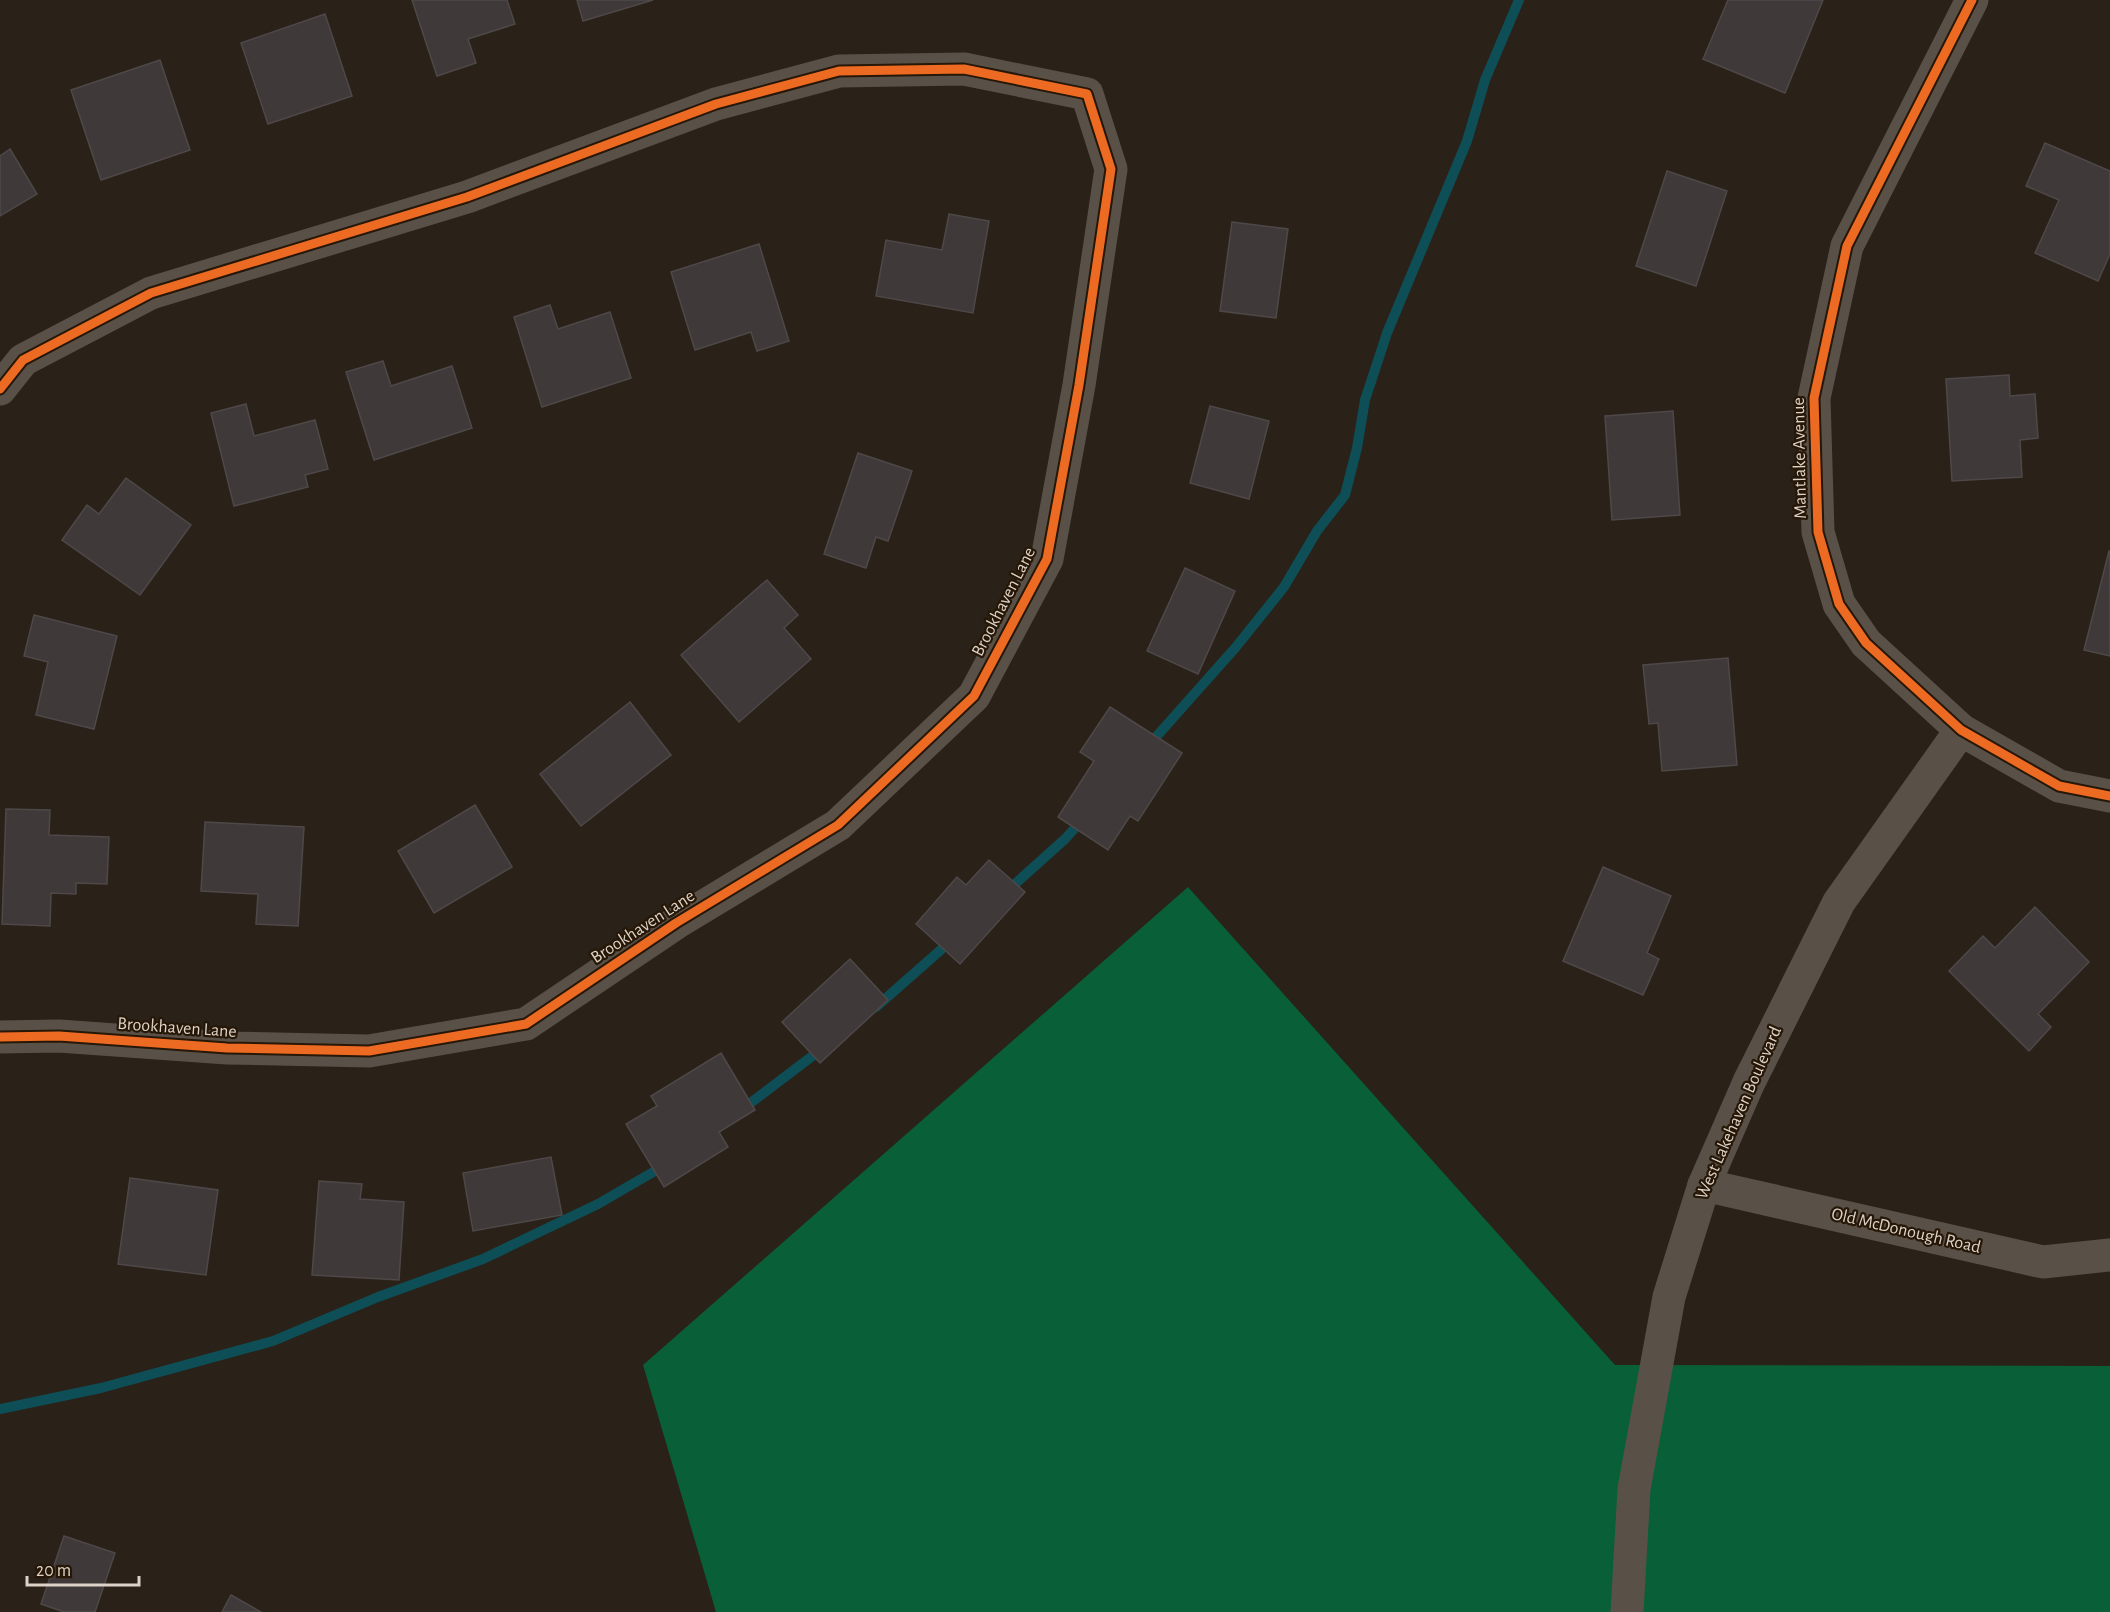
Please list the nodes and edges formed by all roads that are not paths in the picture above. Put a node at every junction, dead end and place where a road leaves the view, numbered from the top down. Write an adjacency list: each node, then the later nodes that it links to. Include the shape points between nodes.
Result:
1 (1972, 0): 3 (street, Mantlake Avenue, via 1847,246 1814,398 1818,532 1839,604 1866,643)
2 (0, 389): 5 (street, Brookhaven Lane, via 23,360 151,293 467,197 716,104 839,71 964,69 1087,94 1111,169 1047,559 974,696 838,825 676,923 526,1024 369,1052 227,1048 59,1036)
3 (1961, 730): 4 (street, Mantlake Avenue, via 2059,786); 6 (street, West Lakehaven Boulevard, via 1839,902 1749,1082)
4 (2110, 796)
5 (0, 1037)
6 (1704, 1185): 7 (street, Old McDonough Road, via 2043,1262); 8 (street, West Lakehaven Boulevard, via 1669,1297 1634,1489)
7 (2110, 1255)
8 (1627, 1612)

